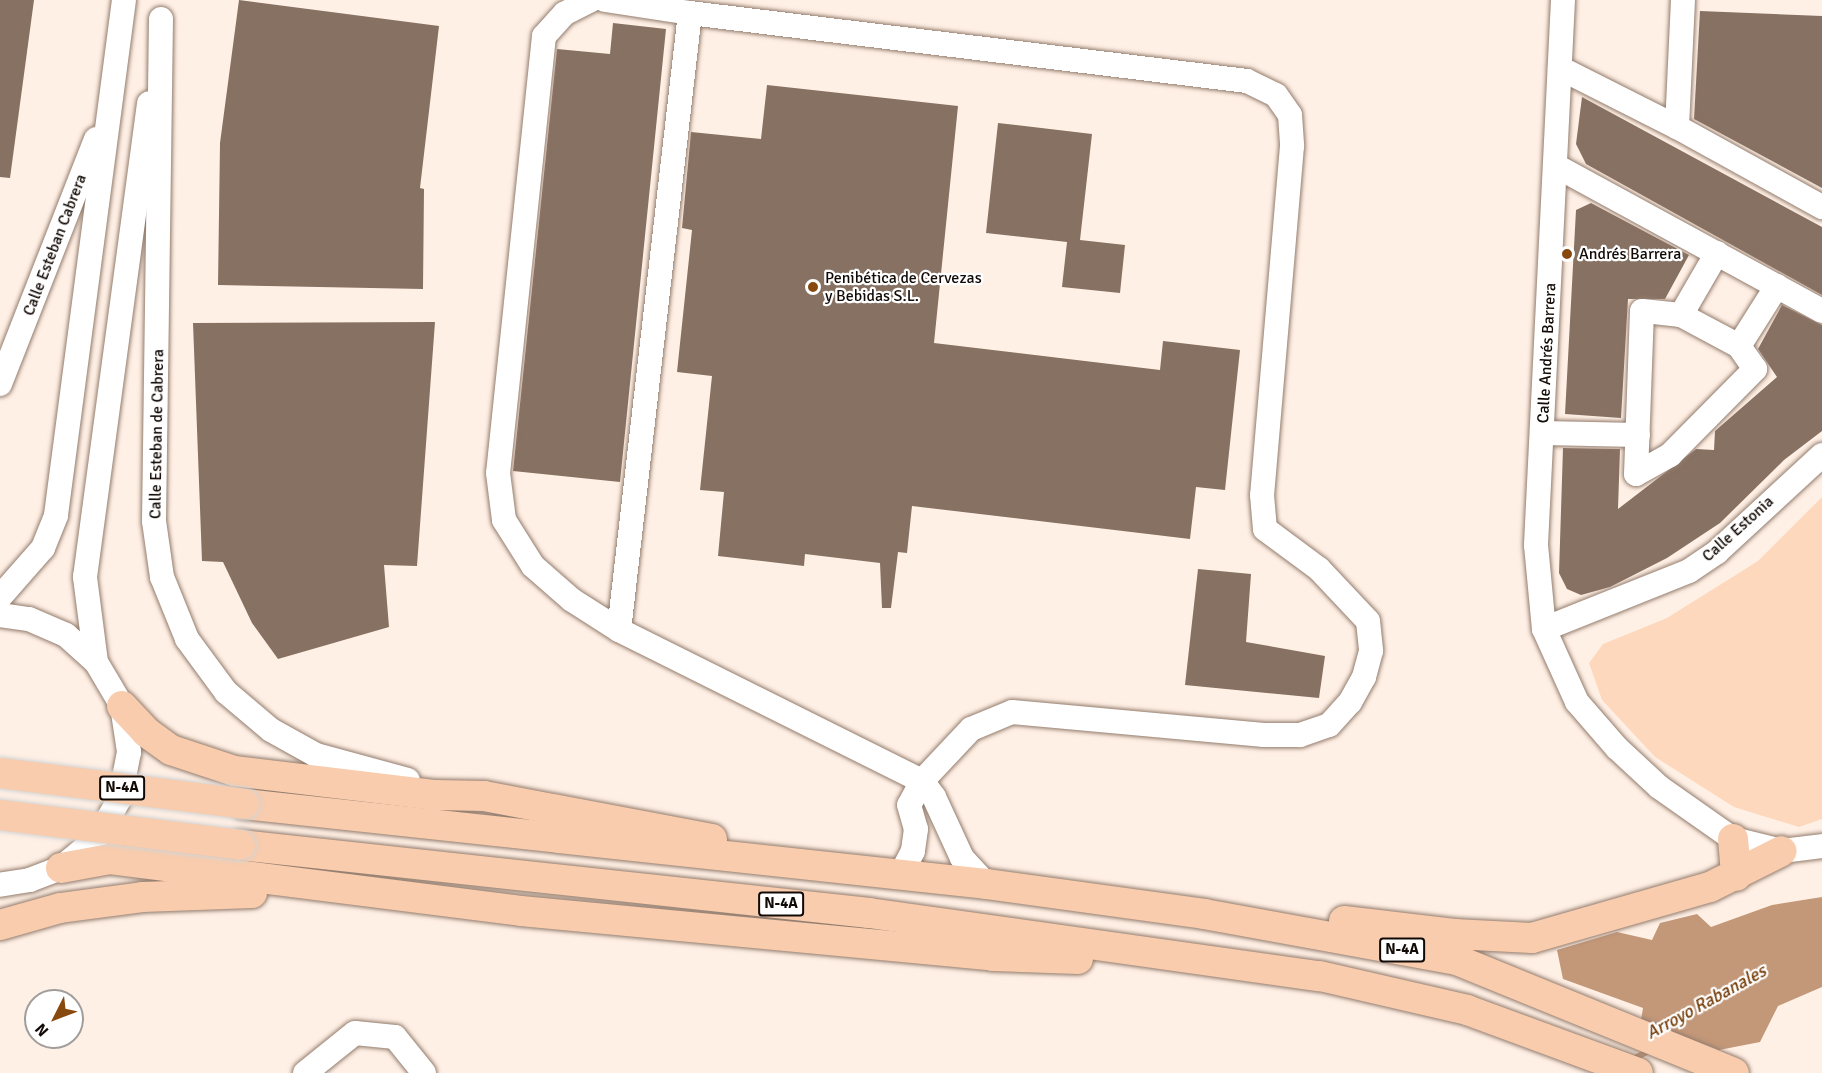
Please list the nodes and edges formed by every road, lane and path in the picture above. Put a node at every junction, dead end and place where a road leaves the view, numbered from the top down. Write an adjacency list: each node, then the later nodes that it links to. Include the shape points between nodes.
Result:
1 (124, 0): 9 (street)
2 (591, 0): 25 (street, via 564,14 544,36 498,473 504,520 533,566 572,600)
3 (605, 0): 7 (street)
4 (1563, 0): 8 (street, Calle Andrés Barrera)
5 (1683, 0): 10 (street)
6 (162, 10): 26 (street, Calle Esteban de Cabrera, via 85,578); 30 (street, Calle Esteban de Cabrera, via 154,521 162,577 187,639 226,692 271,730 316,755 384,775)
7 (690, 13): 25 (street); 29 (street, via 1247,81 1276,95 1290,115 1292,146 1262,495 1265,529 1319,569 1368,621 1371,651 1364,677 1350,702 1329,725 1300,735 1012,712 971,729)
8 (1560, 68): 10 (street); 11 (street, Calle Andrés Barrera)
9 (109, 106): 18 (street, Calle Esteban Cabrera); 22 (street, via 56,516 43,548)
10 (1677, 127): 12 (street)
11 (1556, 166): 13 (street); 19 (street, Calle Andrés Barrera)
12 (1822, 207)
13 (1717, 254): 14 (street); 16 (street)
14 (1777, 286): 15 (street); 17 (street)
15 (1822, 311)
16 (1681, 315): 17 (street); 20 (street, via 1642,311)
17 (1739, 346): 20 (street, via 1755,369 1670,454 1636,474)
18 (0, 384)
19 (1543, 433): 20 (street, Calle Andrés Barrera); 24 (street, Calle Andrés Barrera, via 1536,545)
20 (1638, 435)
21 (1822, 455): 24 (street, Calle Estonia, via 1725,545 1689,571)
22 (0, 597)
23 (0, 615): 26 (street, via 29,619 66,635)
24 (1545, 629): 31 (street, Calle Andrés Barrera, via 1577,702 1617,748 1659,787)
25 (619, 630): 29 (street)
26 (96, 662): 27 (street)
27 (122, 706): 30 (main road, via 146,732 171,750 234,771 436,795); 36 (street, via 129,752 120,798 97,838)
28 (0, 773): 37 (main road, N-4A, bridge, via 244,804)
29 (922, 781): 37 (street, via 909,805 916,829 913,852); 39 (street, via 934,796 962,858)
30 (484, 796): 37 (main road)
31 (1694, 812): 33 (street, Calle Andrés Barrera); 34 (street, Calle Andrés Barrera)
32 (0, 815): 44 (main road, N-4A, bridge, via 869,913)
33 (1733, 839): 35 (street, Calle Andrés Barrera); 38 (main road)
34 (1820, 846): 35 (street, Calle Andrés Barrera)
35 (1782, 850): 38 (main road)
36 (61, 868): 40 (street, via 30,880); 41 (main road, via 110,859)
37 (900, 875): 39 (main road, N-4A)
38 (1737, 876): 42 (main road, via 1631,912 1532,938)
39 (986, 884): 42 (main road, N-4A)
40 (0, 885)
41 (521, 911): 43 (main road, via 429,910 236,892 142,897 60,908); 44 (main road, via 993,956 1119,960)
42 (1204, 914): 48 (main road, N-4A, via 1457,960)
43 (0, 925)
44 (1320, 976): 47 (main road, N-4A, via 1467,1010)
45 (305, 1073): 46 (street, via 355,1033 396,1037)
46 (424, 1073)
47 (1638, 1073)
48 (1734, 1073)

